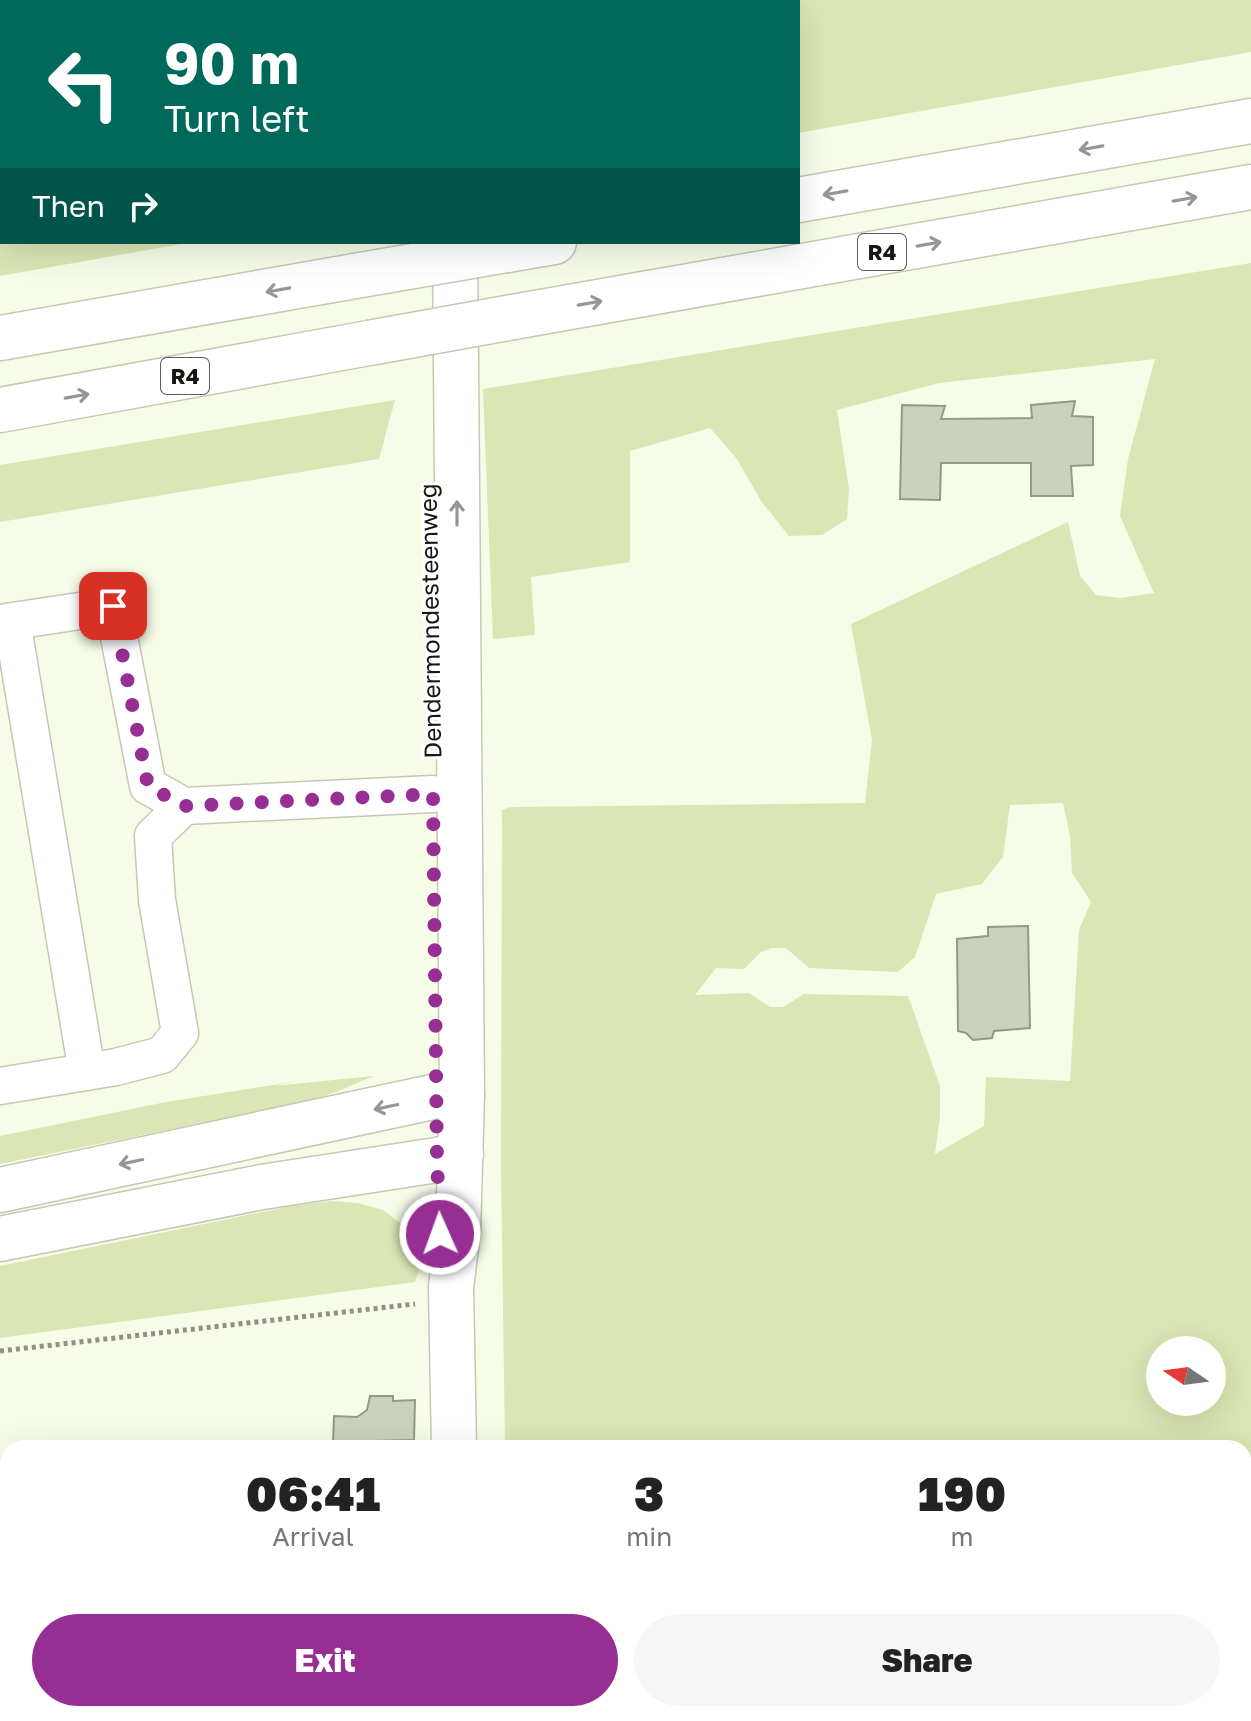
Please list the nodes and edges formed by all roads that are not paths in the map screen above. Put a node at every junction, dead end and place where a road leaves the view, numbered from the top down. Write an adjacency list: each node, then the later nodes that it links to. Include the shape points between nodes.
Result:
1 (1251, 121): 3 (main road, one-way to 3)
2 (1251, 187): 8 (main road, R4, one-way to 2, bridge)
3 (800, 200)
4 (426, 244): 10 (main road, Dendermondesteenweg)
5 (455, 244): 14 (main road, Dendermondesteenweg, one-way to 5)
6 (542, 244): 7 (main road, one-way to 7, bridge)
7 (0, 338)
8 (0, 410)
9 (6, 622): 11 (lane, via 113,606 148,786); 12 (lane)
10 (433, 794): 11 (lane); 14 (main road, Dendermondesteenweg)
11 (184, 806): 12 (lane, via 153,836 157,900 180,1033 162,1055)
12 (87, 1072): 13 (lane)
13 (0, 1086)
14 (450, 1096): 15 (main road, Dendermondesteenweg); 16 (main road, one-way to 16)
15 (449, 1157): 17 (main road, via 262,1187); 18 (main road, Dendermondesteenweg, via 440,1234 452,1293)
16 (0, 1190)
17 (0, 1239)
18 (454, 1440)

